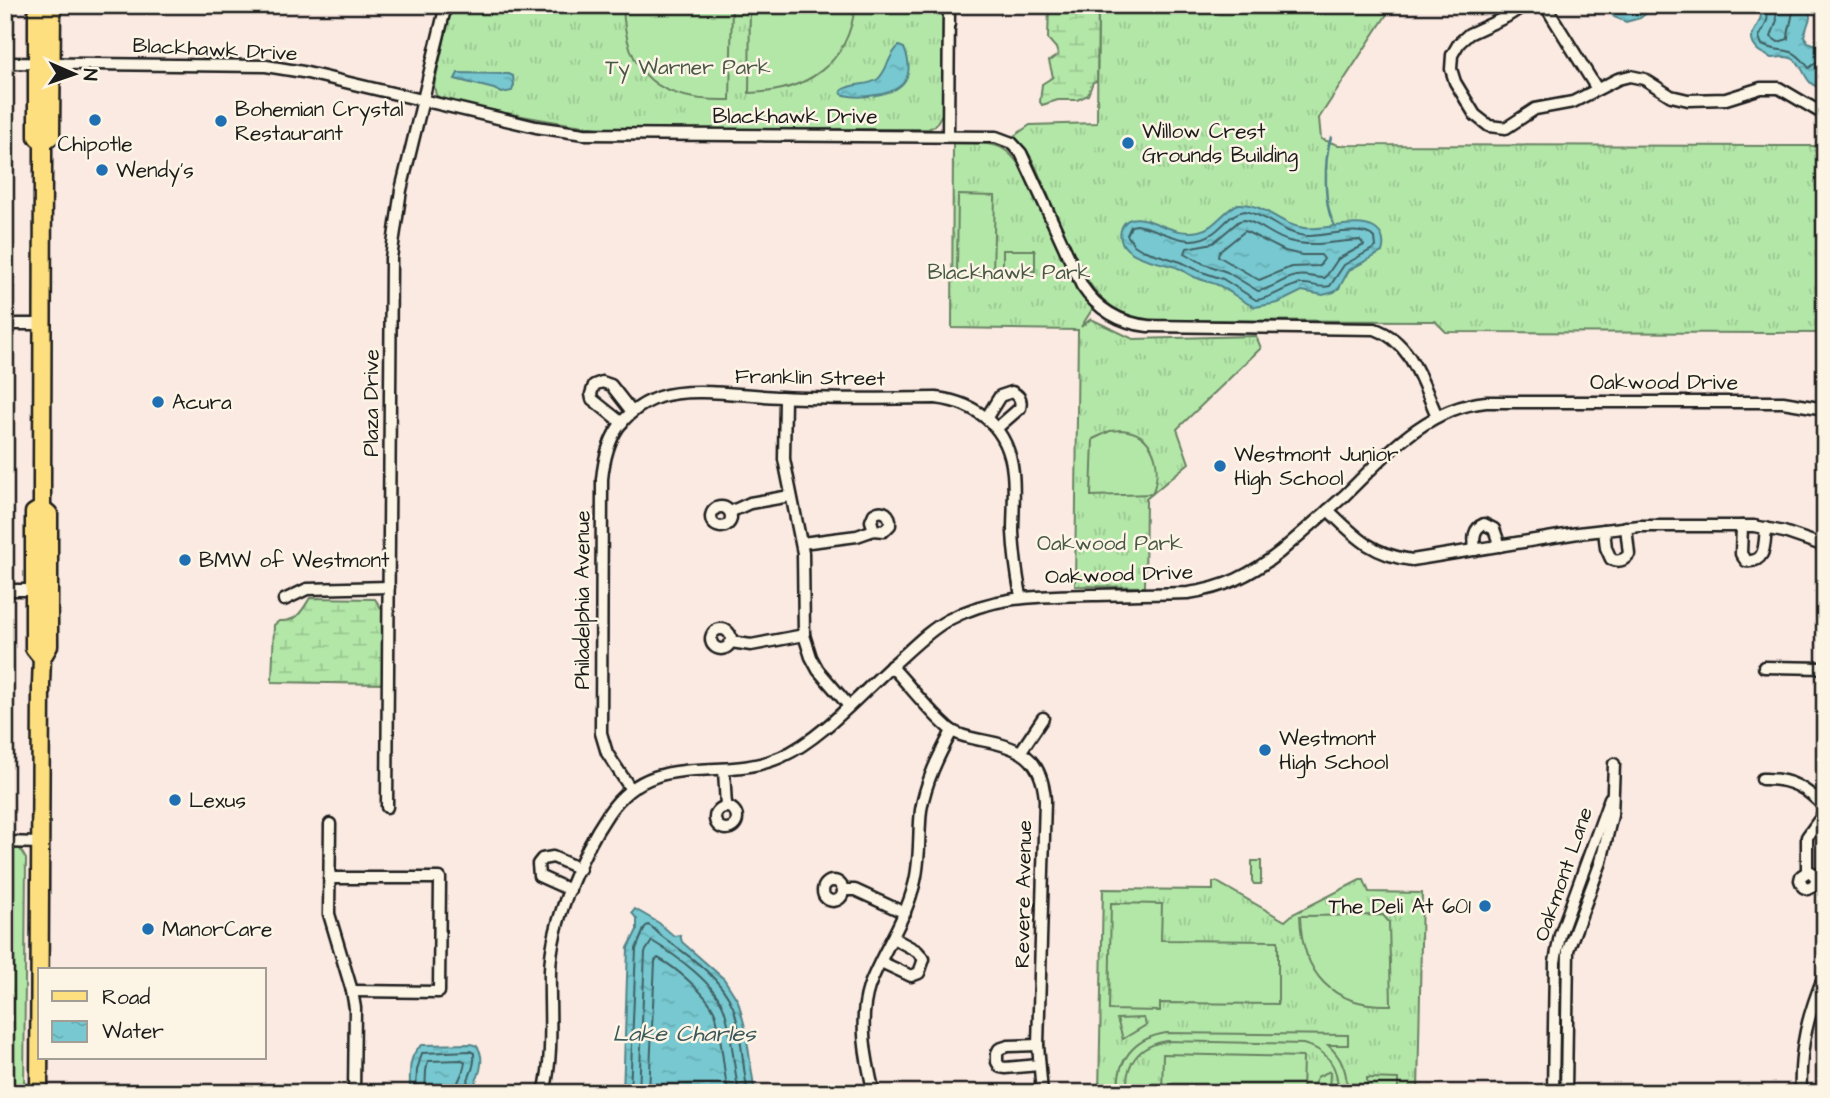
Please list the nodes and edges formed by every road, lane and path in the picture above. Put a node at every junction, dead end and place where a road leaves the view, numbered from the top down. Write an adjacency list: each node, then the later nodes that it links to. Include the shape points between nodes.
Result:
1 (37, 5): 8 (main road)
2 (52, 5): 8 (main road)
3 (446, 5): 10 (street, Plaza Drive)
4 (949, 5): 12 (street)
5 (1525, 5): 9 (street, via 1469,34 1452,55 1455,82 1479,120 1506,128 1535,109 1573,102)
6 (1545, 5): 9 (street)
7 (5, 63): 8 (street, Blackhawk Drive)
8 (45, 63): 10 (street, Blackhawk Drive, via 266,66); 14 (main road, via 37,137 43,142)
9 (1597, 89): 11 (street, via 1618,79 1637,77 1671,96 1698,101 1726,100 1773,87)
10 (423, 100): 12 (street, Blackhawk Drive, via 536,128 584,134); 34 (street, Plaza Drive, via 395,219 391,258)
11 (1825, 114)
12 (948, 136): 18 (street, Blackhawk Drive, via 996,137 1017,147 1083,286 1106,312 1148,326 1375,329 1406,350)
13 (5, 324): 14 (street)
14 (42, 324): 36 (main road, via 42,508 50,514)
15 (785, 398): 17 (street, Franklin Street, via 679,393 656,398); 19 (street, Franklin Street, via 936,398); 22 (street, via 784,459)
16 (1825, 410): 18 (street, Oakwood Drive, via 1783,402 1486,402 1458,406)
17 (632, 412): 20 (street, Philadelphia Avenue); 20 (street, via 611,385 594,385 592,399)
18 (1437, 416): 23 (street, Oakwood Drive, via 1394,447)
19 (987, 417): 21 (street); 21 (street, via 1000,396 1012,392 1020,398 1018,412)
20 (622, 423): 51 (street, Philadelphia Avenue, via 606,448 602,478 600,723 607,753)
21 (997, 428): 37 (street, via 1013,470 1014,548)
22 (790, 496): 24 (street, via 750,503); 30 (street)
23 (1328, 510): 33 (street, via 1362,542 1386,555 1412,560); 37 (street, Oakwood Drive, via 1258,570 1214,589)
24 (730, 512)
25 (1742, 526): 26 (street); 27 (street); 27 (street, via 1741,554 1752,562 1763,554)
26 (1626, 527): 29 (street); 29 (street, via 1629,554 1619,561 1608,555)
27 (1766, 528): 32 (street)
28 (874, 530): 30 (street)
29 (1604, 530): 31 (street)
30 (802, 542): 39 (street)
31 (1500, 546): 33 (street); 33 (street, via 1494,529 1484,524 1475,532)
32 (1825, 546)
33 (1475, 550)
34 (389, 587): 38 (street, via 307,589); 53 (street, Plaza Drive)
35 (5, 590): 36 (street)
36 (42, 590): 58 (main road, via 49,646 42,658)
37 (1021, 596): 41 (street, Oakwood Drive, via 951,619)
38 (284, 600)
39 (804, 635): 40 (street, via 751,645); 44 (street, via 818,670)
40 (732, 642)
41 (891, 666): 44 (street, Oakwood Drive); 46 (street)
42 (1764, 667): 43 (street)
43 (1825, 668)
44 (849, 706): 49 (street, Oakwood Drive, via 810,740 781,757)
45 (1043, 718): 47 (street)
46 (952, 731): 47 (street); 64 (street, via 927,784 917,874)
47 (1021, 751): 70 (street, Revere Avenue, via 1034,765 1044,791)
48 (1614, 764): 52 (street, Oakmont Lane)
49 (724, 769): 51 (street, Oakwood Drive, via 669,771); 54 (street)
50 (1762, 779): 55 (street, via 1804,788)
51 (630, 788): 59 (street, Oakwood Drive, via 606,816)
52 (1611, 794): 78 (street, Oakmont Lane, via 1560,935 1555,962); 79 (street, Oakmont Lane, via 1612,815 1601,862 1567,950)
53 (387, 807)
54 (726, 807)
55 (1825, 810): 60 (street, via 1807,837)
56 (330, 824): 61 (street)
57 (5, 842): 58 (street)
58 (40, 843): 67 (main road)
59 (580, 869): 62 (street, Oakwood Drive); 62 (street, via 553,857 538,864 539,876)
60 (1807, 872)
61 (329, 878): 69 (street, via 329,914); 69 (street, via 440,878 439,992)
62 (570, 890): 75 (street, Oakwood Drive, via 551,958)
63 (843, 890): 64 (street, via 855,890)
64 (905, 913): 65 (street)
65 (893, 938): 66 (street); 66 (street, via 924,959 919,973 911,976)
66 (881, 962): 76 (street, via 870,986 863,1023)
67 (40, 968)
68 (1825, 973): 80 (street, via 1808,1020 1799,1065)
69 (352, 991): 74 (street)
70 (1038, 1045): 72 (street, Revere Avenue); 72 (street, via 1003,1047 996,1057 1005,1069)
71 (39, 1060): 73 (main road)
72 (1039, 1065): 77 (street, Revere Avenue)
73 (39, 1093)
74 (354, 1093)
75 (544, 1093)
76 (874, 1093)
77 (1042, 1093)
78 (1553, 1093)
79 (1566, 1093)
80 (1801, 1093)

